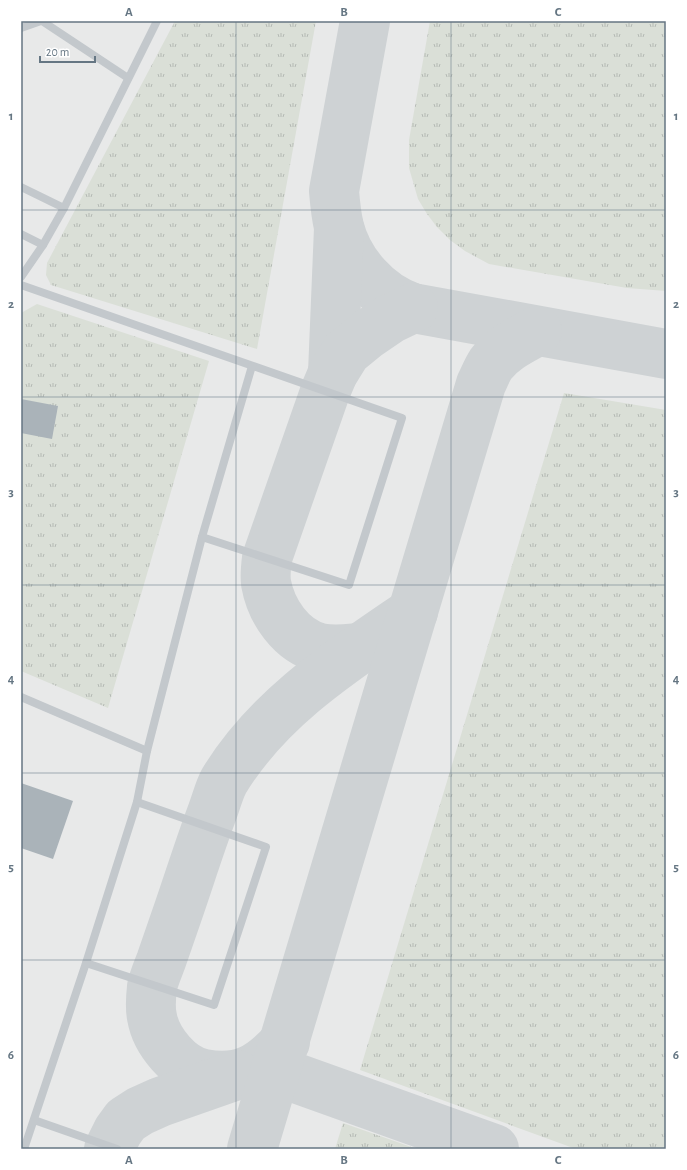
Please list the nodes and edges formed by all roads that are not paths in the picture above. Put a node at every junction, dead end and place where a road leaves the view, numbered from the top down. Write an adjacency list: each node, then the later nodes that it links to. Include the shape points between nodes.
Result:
1 (42, 21): 3 (lane); 4 (lane)
2 (157, 21): 4 (lane)
3 (21, 28)
4 (128, 78): 6 (lane)
5 (21, 187): 6 (lane)
6 (64, 208): 8 (lane)
7 (21, 234): 8 (lane)
8 (44, 245): 9 (lane)
9 (21, 277)
10 (21, 285): 11 (lane)
11 (252, 366): 12 (lane); 12 (lane, via 402,418 349,585)
12 (202, 536): 14 (lane)
13 (21, 697): 14 (lane)
14 (147, 751): 15 (lane)
15 (137, 802): 16 (lane); 16 (lane, via 266,847 214,1005)
16 (86, 963): 17 (lane)
17 (34, 1120): 18 (lane); 19 (lane)
18 (24, 1149)
19 (117, 1149)

